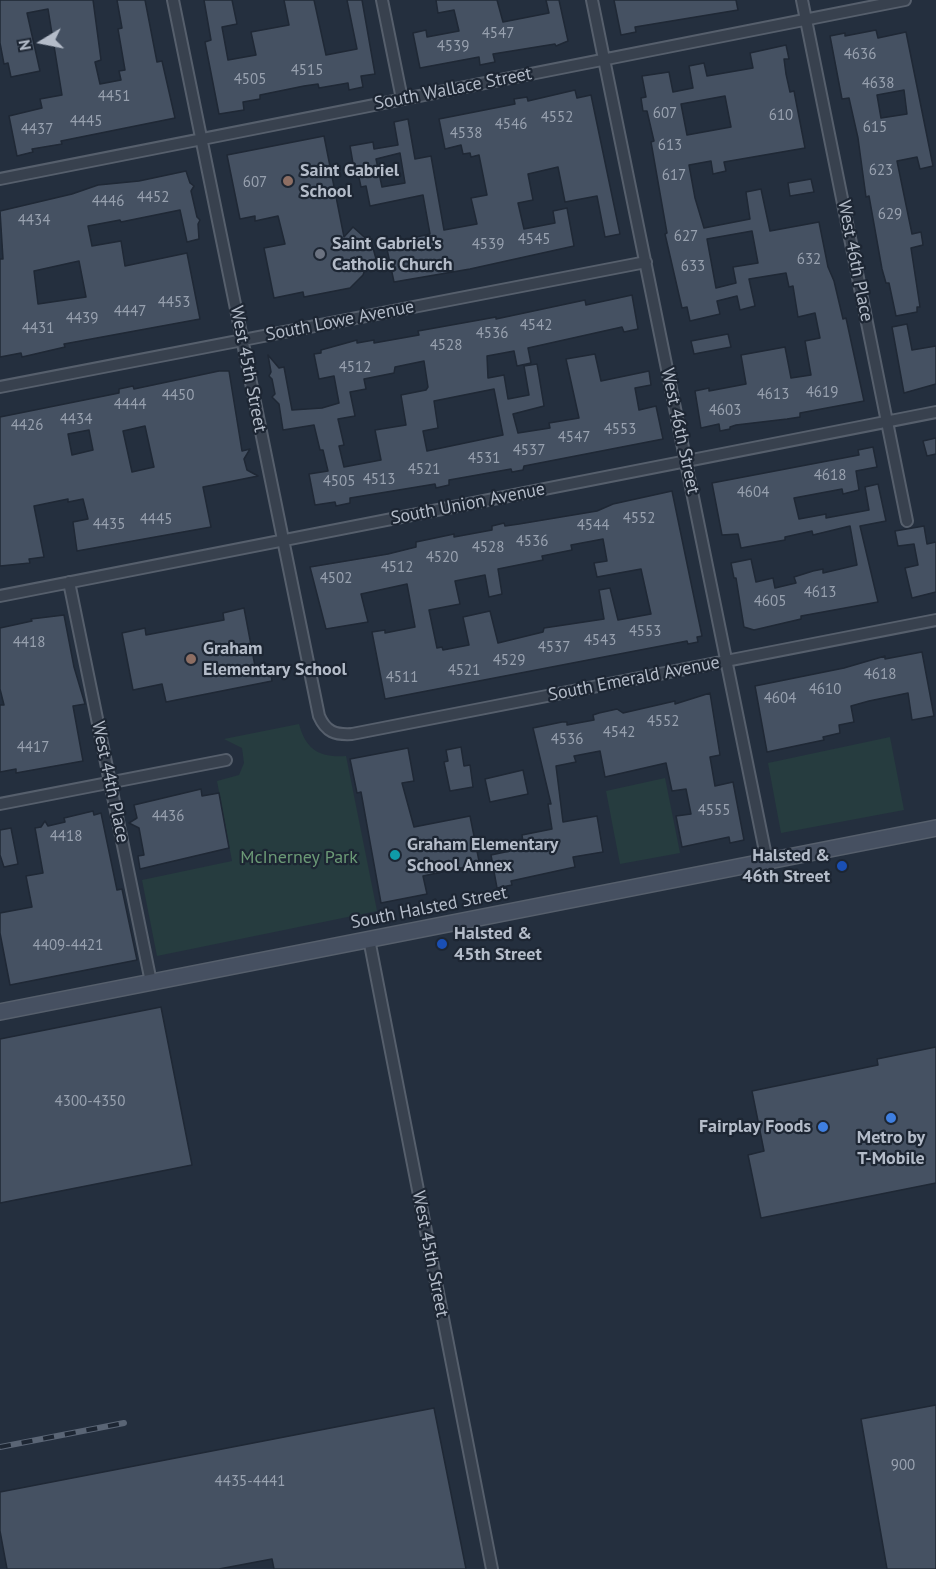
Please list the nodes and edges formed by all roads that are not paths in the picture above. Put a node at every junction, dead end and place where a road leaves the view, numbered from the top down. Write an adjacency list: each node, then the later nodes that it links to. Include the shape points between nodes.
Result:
1 (173, 0): 9 (street, West 45th Street)
2 (382, 0): 8 (street)
3 (592, 0): 7 (street, West 46th Street)
4 (802, 0): 6 (street, West 46th Place)
5 (905, 0): 6 (street, South Wallace Street)
6 (806, 20): 7 (street, South Wallace Street); 15 (street, West 46th Place)
7 (604, 59): 8 (street, South Wallace Street); 11 (street, West 46th Street)
8 (402, 99): 9 (street, South Wallace Street)
9 (202, 139): 10 (street, South Wallace Street); 12 (street, West 45th Street)
10 (0, 179)
11 (646, 262): 12 (street, South Lowe Avenue); 16 (street, West 46th Street)
12 (242, 340): 13 (street, South Lowe Avenue); 18 (street, West 45th Street)
13 (0, 387)
14 (936, 412): 15 (street, South Union Avenue)
15 (887, 422): 16 (street, South Union Avenue); 17 (street, West 46th Place)
16 (686, 461): 18 (street, South Union Avenue); 22 (street, West 46th Street)
17 (907, 522)
18 (283, 540): 19 (street, South Union Avenue); 23 (street, West 45th Street, via 319,716 323,726)
19 (69, 582): 20 (street, South Union Avenue); 25 (street, West 44th Place)
20 (0, 596)
21 (936, 620): 22 (street, South Emerald Avenue)
22 (726, 661): 23 (street, South Emerald Avenue, via 352,734); 28 (street, West 46th Street)
23 (332, 732)
24 (226, 759): 25 (street)
25 (110, 782): 26 (street); 30 (street, West 44th Place)
26 (0, 804)
27 (936, 828): 28 (main road, South Halsted Street)
28 (767, 861): 29 (main road, South Halsted Street)
29 (369, 939): 30 (main road, South Halsted Street); 32 (street, West 45th Street)
30 (151, 982): 31 (main road, South Halsted Street)
31 (0, 1012)
32 (492, 1569)

